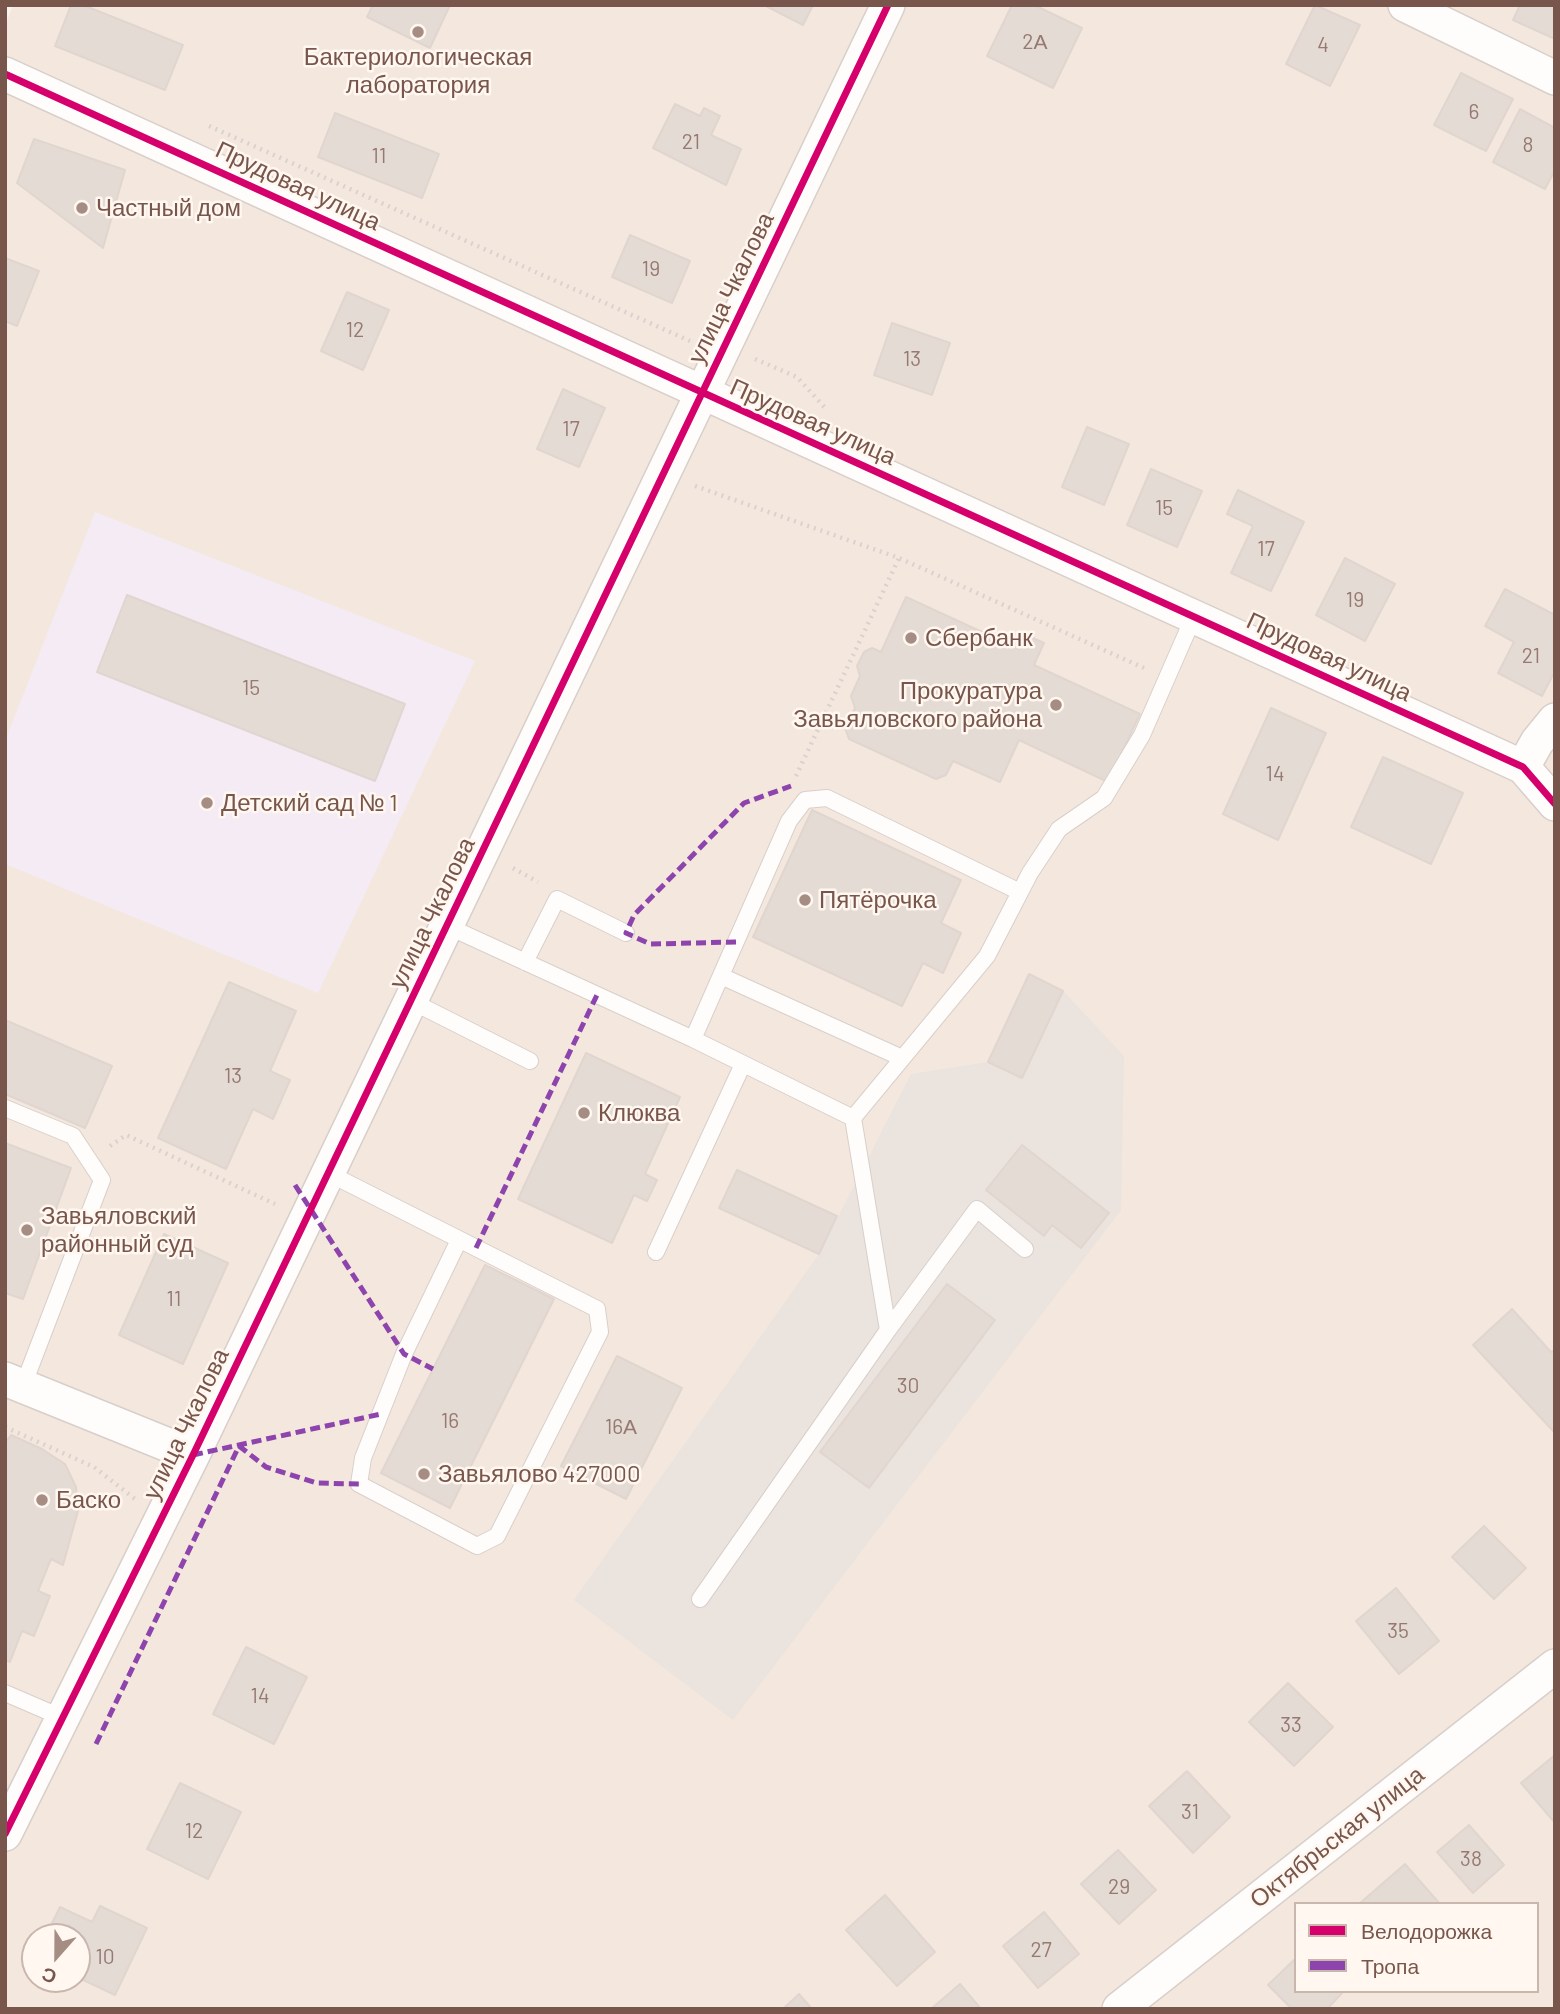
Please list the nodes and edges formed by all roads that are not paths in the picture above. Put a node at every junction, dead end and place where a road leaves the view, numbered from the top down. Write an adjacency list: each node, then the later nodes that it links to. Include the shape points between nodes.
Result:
1 (888, 5): 5 (street, улица Чкалова)
2 (1405, 5): 4 (street)
3 (5, 74): 5 (street, Прудовая улица)
4 (1555, 78)
5 (702, 393): 6 (street, Прудовая улица); 11 (street, улица Чкалова)
6 (1194, 617): 8 (street, Прудовая улица); 10 (lane, via 1142,735 1104,799 1059,829)
7 (1555, 720): 8 (street)
8 (1522, 767): 9 (street, Прудовая улица)
9 (1555, 804)
10 (1020, 892): 14 (lane, via 827,798 805,800 789,821); 17 (lane, via 987,956)
11 (447, 926): 13 (lane); 15 (street, улица Чкалова)
12 (626, 933): 13 (lane, via 557,899)
13 (525, 962): 16 (lane)
14 (721, 976): 16 (lane); 17 (lane)
15 (411, 1001): 18 (lane); 22 (street, улица Чкалова)
16 (693, 1040): 19 (lane)
17 (902, 1058): 21 (lane)
18 (530, 1061)
19 (743, 1064): 21 (lane); 25 (lane)
20 (5, 1108): 27 (lane, via 73,1136 102,1180)
21 (853, 1118): 26 (lane)
22 (328, 1173): 23 (lane); 28 (street, улица Чкалова)
23 (459, 1240): 23 (lane, via 597,1309 600,1332 496,1536 477,1546 359,1484 363,1458 404,1354)
24 (1025, 1249): 26 (lane, via 976,1209)
25 (656, 1252)
26 (888, 1330): 29 (lane)
27 (14, 1382): 28 (street)
28 (193, 1455): 32 (street, улица Чкалова)
29 (700, 1599)
30 (1555, 1666): 34 (street, Октябрьская улица)
31 (5, 1693): 32 (lane)
32 (63, 1718): 33 (street, улица Чкалова)
33 (5, 1835)
34 (1119, 2009)

